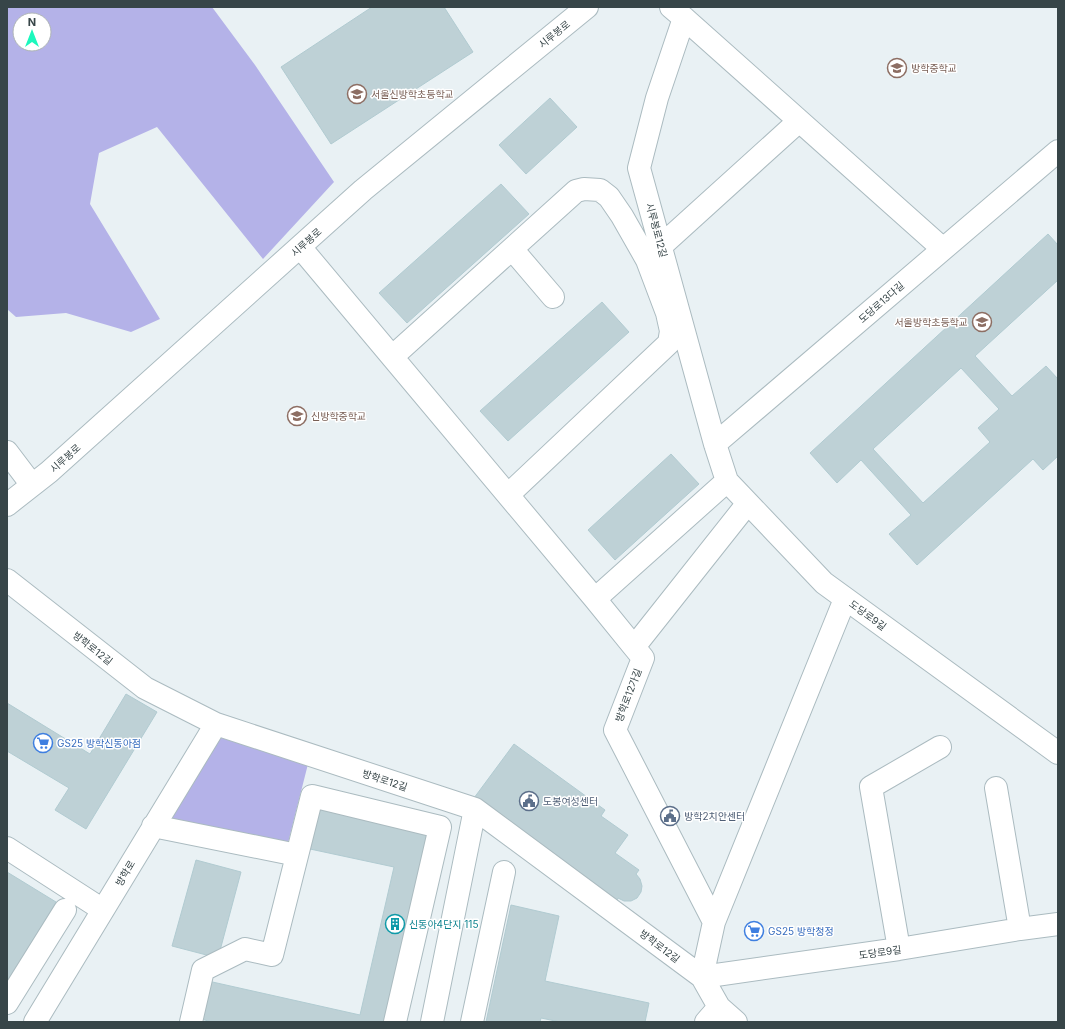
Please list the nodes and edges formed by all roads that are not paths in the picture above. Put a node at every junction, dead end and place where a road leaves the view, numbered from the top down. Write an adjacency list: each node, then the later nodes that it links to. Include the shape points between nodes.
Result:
1 (586, 7): 6 (street, 시루봉로, via 363,190)
2 (678, 12): 3 (street, 시루봉로12길); 5 (street, 시루봉로12길, via 639,168)
3 (799, 121): 5 (street); 8 (street, 시루봉로12길)
4 (1054, 162): 8 (street, 도당로13다길)
5 (661, 246): 11 (street, 시루봉로12길)
6 (300, 247): 10 (street); 14 (street, 시루봉로)
7 (512, 249): 9 (street); 10 (street); 15 (street, via 576,191 600,190 609,197 622,216 647,260 671,331 669,343)
8 (943, 249): 11 (street, 도당로13다길)
9 (554, 297)
10 (392, 357): 15 (street)
11 (715, 444): 13 (street, 도당로9길)
12 (7, 452): 14 (street)
13 (727, 481): 16 (street, 도당로9길); 19 (street)
14 (32, 485): 17 (street, 시루봉로)
15 (508, 495): 19 (street)
16 (748, 503): 20 (street, 도당로9길, via 824,583); 21 (street)
17 (7, 505)
18 (7, 580): 22 (street, 방학로12길, via 145,688)
19 (595, 599): 21 (street)
20 (845, 599): 24 (street, 도당로9길); 33 (street)
21 (634, 647): 33 (street, 방학로12가길, via 643,658 615,730)
22 (216, 724): 26 (street, 방학로12길); 27 (street, 방학로)
23 (940, 747): 36 (street, via 871,787)
24 (1058, 753)
25 (996, 788): 35 (street)
26 (474, 809): 37 (street, 방학로12길); 43 (street)
27 (153, 826): 29 (street); 32 (street, 방학로)
28 (7, 848): 32 (street)
29 (298, 855): 41 (street, via 272,956 245,949 203,970); 42 (street, via 312,796 440,827)
30 (504, 872): 44 (street)
31 (65, 910): 38 (street)
32 (103, 910): 40 (street, 방학로)
33 (714, 922): 37 (street)
34 (1058, 924): 35 (street, 도당로9길)
35 (1020, 929): 36 (street, 도당로9길)
36 (899, 950): 37 (street, 도당로9길)
37 (702, 977): 39 (street, 방학로12길)
38 (7, 1003)
39 (713, 1014): 45 (street, 방학로12길)
40 (35, 1022)
41 (191, 1022)
42 (395, 1022)
43 (432, 1022)
44 (472, 1022)
45 (736, 1022)

